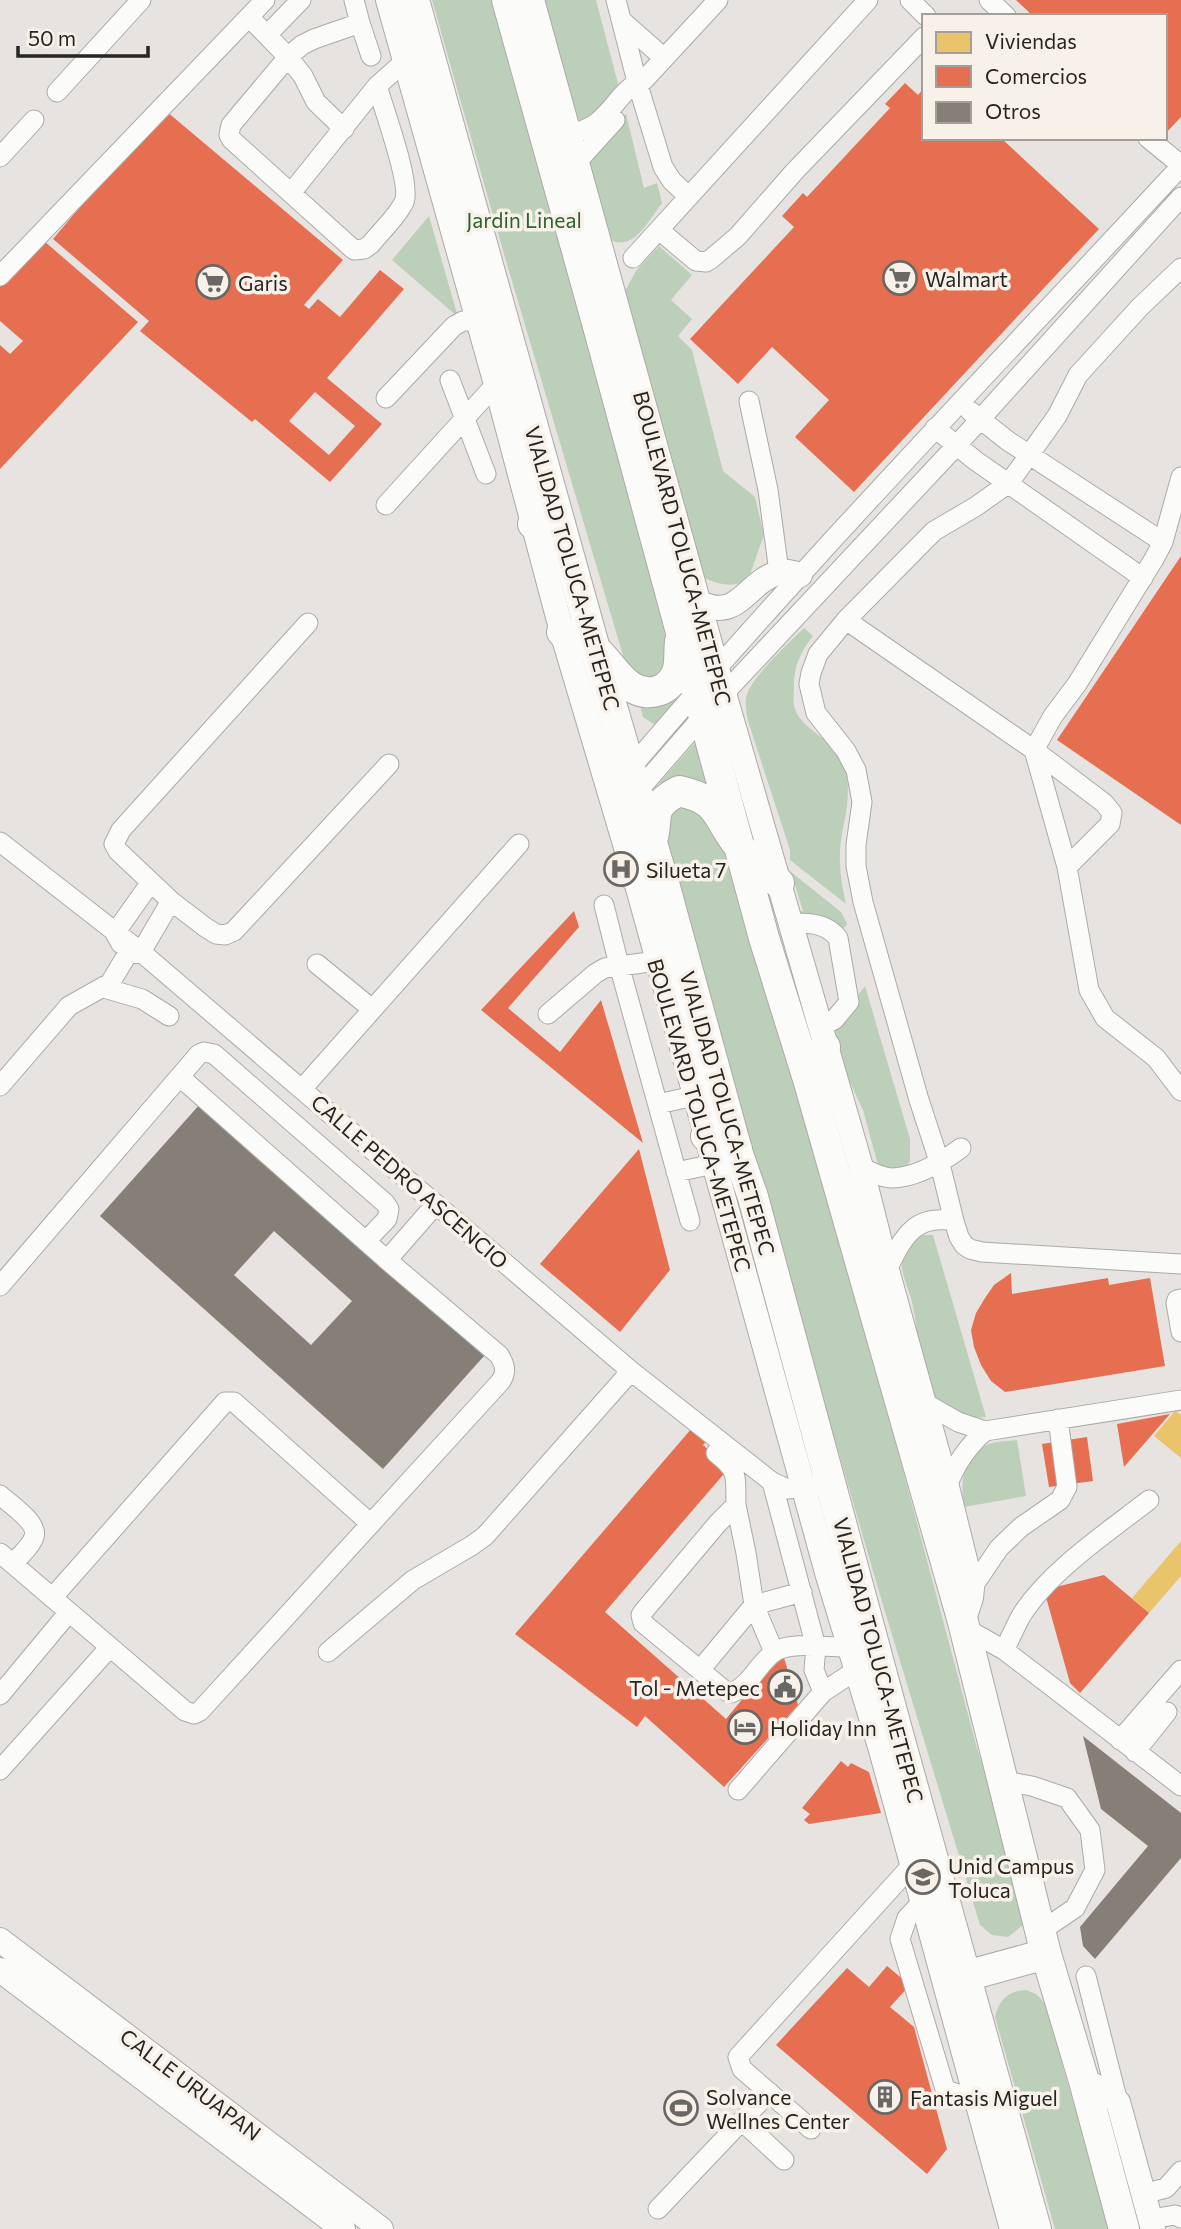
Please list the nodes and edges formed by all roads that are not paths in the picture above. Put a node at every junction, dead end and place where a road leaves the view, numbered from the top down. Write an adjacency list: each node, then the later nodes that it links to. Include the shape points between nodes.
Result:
1 (141, 0): 25 (street)
2 (265, 0): 14 (street)
3 (301, 0): 17 (street)
4 (354, 0): 16 (street)
5 (388, 0): 22 (main road)
6 (414, 0): 44 (highway, VIALIDAD TOLUCA-METEPEC)
7 (507, 0): 41 (highway)
8 (532, 0): 28 (main road, BOULEVARD TOLUCA-METEPEC)
9 (616, 0): 15 (street)
10 (718, 0): 21 (street)
11 (868, 0): 34 (street)
12 (989, 0): 13 (street)
13 (1004, 14)
14 (249, 17): 17 (street); 39 (street)
15 (622, 21): 21 (street); 23 (street)
16 (360, 23): 19 (street); 20 (street, via 314,39)
17 (267, 35): 20 (street)
18 (922, 39): 36 (street, via 738,236 706,262 696,261)
19 (371, 56)
20 (288, 57): 27 (street, via 316,102); 33 (street, via 228,131 232,140)
21 (664, 58): 23 (street)
22 (405, 61): 24 (street); 42 (main road)
23 (640, 84): 28 (street, via 596,124); 31 (street); 34 (street, via 663,167)
24 (377, 86): 27 (street); 33 (street, via 406,194 371,244 354,250)
25 (57, 92)
26 (34, 120): 30 (street)
27 (344, 129): 33 (street)
28 (568, 134): 31 (main road, BOULEVARD TOLUCA-METEPEC)
29 (1150, 140): 32 (street)
30 (0, 157)
31 (577, 162): 40 (main road, BOULEVARD TOLUCA-METEPEC)
32 (1178, 174): 47 (street)
33 (291, 193)
34 (688, 196): 36 (street)
35 (1181, 197): 49 (street)
36 (659, 230): 37 (street)
37 (633, 258)
38 (1181, 268): 52 (street, via 1078,374)
39 (0, 276)
40 (610, 281): 41 (highway); 60 (main road, BOULEVARD TOLUCA-METEPEC)
41 (596, 319): 64 (highway)
42 (478, 321): 44 (main road); 45 (street, via 454,326)
43 (450, 380): 48 (street)
44 (507, 380): 48 (street); 63 (highway, VIALIDAD TOLUCA-METEPEC)
45 (386, 398)
46 (749, 401): 58 (street)
47 (960, 403): 49 (street); 50 (street)
48 (465, 418): 53 (street); 56 (street)
49 (979, 419): 51 (street); 52 (street)
50 (934, 428): 51 (street); 58 (street)
51 (956, 446): 55 (street); 66 (street)
52 (1031, 456): 55 (street); 57 (street)
53 (486, 474)
54 (1181, 477): 57 (street)
55 (1009, 483): 59 (street); 61 (street, via 934,531)
56 (386, 505)
57 (1163, 542): 59 (street)
58 (790, 574): 60 (main road, via 727,608); 66 (street)
59 (1143, 578): 67 (street)
60 (699, 602): 66 (main road, BOULEVARD TOLUCA-METEPEC)
61 (846, 620): 67 (street); 103 (street, via 818,654 811,673 811,699 856,770 862,802 856,866 863,902)
62 (308, 623): 77 (street, via 115,838 118,851)
63 (569, 623): 65 (highway, VIALIDAD TOLUCA-METEPEC); 76 (main road, BOULEVARD TOLUCA-METEPEC)
64 (681, 634): 65 (highway, via 678,670 672,681 655,693 641,693 629,686); 66 (highway)
65 (595, 649): 69 (highway, VIALIDAD TOLUCA-METEPEC)
66 (710, 692): 69 (street); 74 (highway); 78 (main road, BOULEVARD TOLUCA-METEPEC)
67 (1034, 750): 75 (street); 75 (street, via 1112,813 1110,824)
68 (389, 764): 80 (street, via 234,930 216,934)
69 (633, 781): 73 (highway, VIALIDAD TOLUCA-METEPEC)
70 (717, 811): 73 (highway, via 705,799 679,791 658,807); 74 (highway); 84 (highway, via 741,890)
71 (0, 842): 83 (street, CALLE PEDRO ASCENCIO)
72 (519, 844): 90 (street)
73 (651, 844): 76 (highway); 79 (highway, VIALIDAD TOLUCA-METEPEC)
74 (739, 846): 78 (highway); 84 (highway)
75 (1067, 867): 98 (street, via 1089,990 1105,1018 1156,1058)
76 (634, 878): 79 (highway); 86 (main road, BOULEVARD TOLUCA-METEPEC)
77 (151, 882): 80 (street); 83 (street)
78 (779, 883): 82 (main road, BOULEVARD TOLUCA-METEPEC)
79 (665, 887): 102 (highway, VIALIDAD TOLUCA-METEPEC)
80 (172, 901): 85 (street)
81 (604, 905): 88 (street)
82 (791, 924): 93 (main road, BOULEVARD TOLUCA-METEPEC); 93 (street, via 824,927 838,938 849,1002)
83 (115, 933): 85 (street, CALLE PEDRO ASCENCIO)
84 (764, 938): 95 (highway)
85 (134, 953): 89 (street); 97 (street, CALLE PEDRO ASCENCIO)
86 (657, 961): 88 (street); 99 (main road, BOULEVARD TOLUCA-METEPEC)
87 (317, 964): 90 (street)
88 (619, 965): 91 (street, via 596,973); 100 (street)
89 (104, 988): 92 (street, via 142,999); 96 (street, via 69,1006)
90 (372, 1009): 97 (street)
91 (548, 1014)
92 (169, 1016)
93 (822, 1037): 95 (highway); 104 (main road, BOULEVARD TOLUCA-METEPEC)
94 (180, 1077): 109 (street); 109 (street, via 200,1054 214,1054 384,1203 387,1219); 113 (street)
95 (808, 1079): 136 (highway)
96 (0, 1086)
97 (302, 1089): 106 (street, CALLE PEDRO ASCENCIO)
98 (1181, 1091)
99 (694, 1096): 100 (street); 102 (main road, BOULEVARD TOLUCA-METEPEC)
100 (658, 1104): 105 (street)
101 (961, 1148): 103 (street)
102 (724, 1151): 105 (street); 123 (highway, VIALIDAD TOLUCA-METEPEC, via 753,1197)
103 (940, 1164): 104 (street, via 892,1178); 108 (street)
104 (861, 1167): 112 (main road, BOULEVARD TOLUCA-METEPEC)
105 (676, 1172): 107 (street)
106 (432, 1209): 110 (street); 116 (street, CALLE PEDRO ASCENCIO, via 532,1285)
107 (691, 1220)
108 (954, 1221): 111 (street, via 964,1245 982,1252); 112 (street, via 926,1220 917,1225 903,1239)
109 (366, 1241): 110 (street)
110 (387, 1260): 128 (street, via 499,1355 506,1373)
111 (1181, 1264)
112 (887, 1270): 118 (main road, BOULEVARD TOLUCA-METEPEC)
113 (0, 1286)
114 (1181, 1299): 115 (street, via 1176,1303)
115 (1181, 1332)
116 (631, 1371): 122 (street, CALLE PEDRO ASCENCIO); 141 (street, via 485,1536 413,1580)
117 (1181, 1400): 119 (street)
118 (923, 1402): 120 (street); 124 (main road, BOULEVARD TOLUCA-METEPEC)
119 (1058, 1419): 120 (street); 132 (street, via 1064,1493 999,1548)
120 (985, 1431): 124 (street, via 966,1450)
121 (705, 1443): 127 (street, via 733,1468)
122 (772, 1482): 123 (street, CALLE PEDRO ASCENCIO, via 788,1489); 131 (street)
123 (817, 1486): 130 (main road); 149 (highway, VIALIDAD TOLUCA-METEPEC)
124 (947, 1487): 132 (main road, BOULEVARD TOLUCA-METEPEC)
125 (0, 1495): 129 (street, via 35,1529 34,1539)
126 (1149, 1500): 140 (street, via 1046,1585 1022,1615)
127 (736, 1505): 134 (street); 143 (street, via 641,1615 643,1623)
128 (371, 1524): 133 (street, via 234,1402 225,1402); 137 (street, via 194,1714)
129 (6, 1558): 133 (street)
130 (828, 1576): 131 (street, via 811,1575); 139 (main road)
131 (800, 1586): 134 (street); 138 (street)
132 (972, 1588): 136 (main road, BOULEVARD TOLUCA-METEPEC)
133 (52, 1598): 135 (street)
134 (752, 1601): 142 (street); 143 (street)
135 (69, 1612): 137 (street); 147 (street)
136 (964, 1625): 140 (street); 153 (highway)
137 (110, 1647): 152 (street)
138 (816, 1647): 139 (street); 142 (street, via 793,1646); 146 (street, via 814,1670)
139 (849, 1647): 145 (main road)
140 (1004, 1650): 150 (street)
141 (328, 1652)
142 (774, 1652): 143 (street, via 742,1688 731,1693)
143 (700, 1670)
144 (1181, 1670): 148 (street)
145 (855, 1671): 146 (street); 149 (main road)
146 (823, 1692): 155 (street)
147 (0, 1695)
148 (1167, 1712): 150 (street); 151 (street)
149 (886, 1731): 156 (main road); 159 (highway, VIALIDAD TOLUCA-METEPEC)
150 (1119, 1740): 151 (street)
151 (1135, 1752): 154 (street)
152 (3, 1763)
153 (1003, 1781): 157 (highway); 157 (street, via 1067,1798 1090,1830 1095,1870 1075,1908)
154 (1181, 1786)
155 (738, 1790)
156 (912, 1866): 162 (street, via 740,2052 742,2069); 174 (main road)
157 (1043, 1943): 159 (highway); 161 (highway)
158 (3, 1954): 172 (main road, CALLE URUAPAN); 173 (main road, CALLE URUAPAN)
159 (966, 1976): 175 (highway, VIALIDAD TOLUCA-METEPEC)
160 (1086, 1976): 163 (street)
161 (1084, 2081): 163 (main road); 171 (highway)
162 (769, 2092): 164 (street); 165 (street)
163 (1118, 2102): 168 (main road)
164 (742, 2121): 166 (street); 169 (street)
165 (811, 2129)
166 (784, 2160)
167 (1181, 2171): 168 (street, via 1166,2188)
168 (1143, 2194): 171 (main road)
169 (657, 2209)
170 (1181, 2218): 171 (street, via 1175,2215)
171 (1143, 2226)
172 (343, 2229)
173 (381, 2229)
174 (1012, 2229)
175 (1036, 2229)

